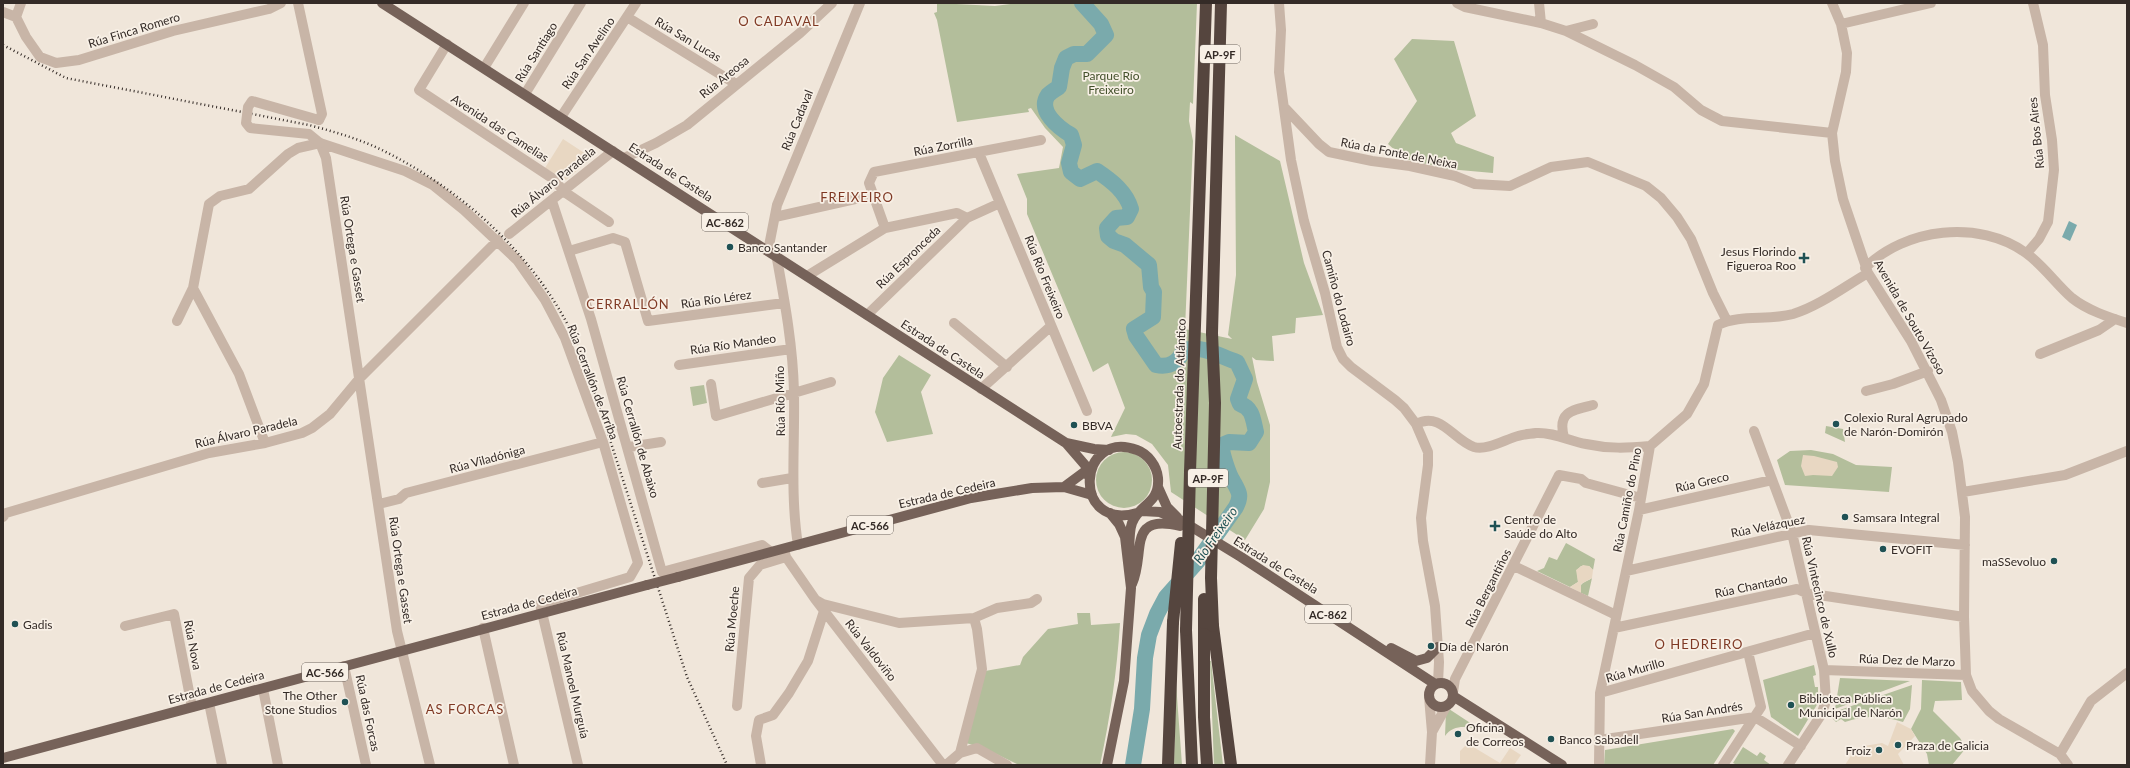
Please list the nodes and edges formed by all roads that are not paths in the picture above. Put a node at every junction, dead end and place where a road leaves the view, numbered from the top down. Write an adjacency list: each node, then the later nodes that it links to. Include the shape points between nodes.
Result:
1 (21, 3): 19 (street)
2 (281, 3): 19 (street, Rúa Finca Romero, via 269,9 173,31 79,60 56,63 40,57)
3 (298, 3): 33 (street, bridge, via 322,114 319,120 252,101 248,107 246,123 250,128 309,134)
4 (382, 3): 25 (main road, Estrada de Castela / AC-862)
5 (524, 3): 26 (street)
6 (581, 3): 28 (street, Rúa Santiago)
7 (636, 3): 20 (street, Rúa San Avelino)
8 (832, 3): 27 (street, Rúa Areosa, via 800,33)
9 (860, 3): 41 (street, Rúa Cadaval, via 777,205)
10 (1279, 3): 29 (street, Camiño do Lodairo, via 1279,72)
11 (1457, 3): 21 (street)
12 (1539, 3): 21 (street)
13 (1832, 3): 23 (street, Avenida de Souto Vizoso)
14 (1931, 3): 23 (street)
15 (2033, 3): 49 (street, Rúa Bos Aires, via 2043,45 2045,96 2054,170 2048,222 2039,239)
16 (1221, 7): 122 (highway, AP-9F, bridge, via 1212,333)
17 (1206, 8): 88 (highway, Autoestrada do Atlántico / AP-9F)
18 (3, 12): 19 (street)
19 (16, 17)
20 (627, 17): 27 (street, Rúa San Lucas); 30 (street, Rúa San Avelino)
21 (1540, 23): 24 (street)
22 (1593, 24): 24 (street)
23 (1841, 24): 31 (street, Avenida de Souto Vizoso, via 1847,53 1846,72)
24 (1566, 31): 31 (street, via 1674,87 1701,110 1722,121)
25 (447, 44): 26 (main road, Estrada de Castela / AC-862); 37 (street, Avenida das Camelias, via 419,90 555,180)
26 (484, 68): 28 (main road, Estrada de Castela / AC-862)
27 (736, 84): 36 (street, Rúa Areosa, via 687,125)
28 (525, 94): 30 (main road, Estrada de Castela / AC-862)
29 (1284, 107): 58 (street, Rúa da Fonte de Neixa, via 1329,152 1410,166 1455,176 1475,184 1510,186 1551,167 1588,162 1646,186 1661,198 1691,239); 75 (street, Camiño do Lodairo, via 1291,160 1304,221 1325,293 1337,347 1347,363 1395,400)
30 (561, 116): 34 (main road, Estrada de Castela / AC-862)
31 (1832, 133): 51 (street, Avenida de Souto Vizoso, via 1843,199)
32 (1041, 140): 35 (street, Rúa Zorrilla)
33 (320, 143): 46 (street, Rúa Cerrallón de Arriba, via 405,171 433,185); 53 (street, via 298,148 249,189 220,196 209,204); 67 (street, Rúa Ortega e Gasset, via 326,158)
34 (613, 151): 36 (main road, Estrada de Castela / AC-862); 37 (street, Rúa Álvaro Paradela)
35 (979, 153): 38 (street, Rúa Zorrilla, via 874,172 869,183); 40 (street, Rúa Rio Freixeiro)
36 (624, 158): 48 (main road, Estrada de Castela / AC-862)
37 (563, 191): 39 (street, Rúa Álvaro Paradela); 43 (street, Avenida das Camelias)
38 (873, 195): 41 (street); 44 (street)
39 (552, 200): 45 (street, Rúa Álvaro Paradela); 47 (street, Rúa Cerrallón de Abaixo)
40 (1000, 202): 42 (street, Rúa Espronceda); 61 (street, Rúa Rio Freixeiro)
41 (775, 217): 48 (street, Rúa Cadaval)
42 (967, 218): 44 (street, via 957,213); 55 (street, Rúa Espronceda)
43 (609, 222)
44 (885, 228): 52 (street)
45 (509, 234)
46 (498, 240): 67 (street, Rúa Álvaro Paradela); 78 (street, Rúa Cerrallón de Arriba, via 518,260 545,300 565,338)
47 (568, 251): 54 (street, Rúa Río Lérez, via 613,238 625,242 648,321); 83 (street, Rúa Cerrallón de Abaixo)
48 (768, 251): 50 (main road, Estrada de Castela / AC-862)
49 (2027, 253): 51 (street, via 1996,238 1974,233 1945,233 1919,237 1894,248 1872,261); 56 (street, via 2083,306)
50 (777, 259): 52 (main road, Estrada de Castela / AC-862); 54 (street, Rúa Río Miño)
51 (1866, 270): 58 (street, via 1812,306 1793,314); 66 (street, Avenida de Souto Vizoso)
52 (807, 276): 55 (main road, Estrada de Castela / AC-862)
53 (193, 288): 57 (street); 80 (street, via 239,374)
54 (784, 303): 62 (street, Rúa Río Miño)
55 (867, 315): 70 (main road, Estrada de Castela / AC-862)
56 (2115, 319): 60 (street); 63 (street, via 2099,330)
57 (177, 321)
58 (1727, 321): 82 (street, Rúa Camiño do Pino, via 1718,325 1704,384 1687,414)
59 (954, 323): 65 (street)
60 (2127, 323)
61 (1051, 326): 65 (street); 74 (street, Rúa Rio Freixeiro)
62 (791, 348): 64 (street, Rúa Río Mandeo); 72 (street, Rúa Río Miño)
63 (2040, 354)
64 (679, 365)
65 (1007, 367): 70 (street)
66 (1928, 371): 71 (street); 95 (street, Avenida de Souto Vizoso, via 1952,432)
67 (360, 378): 80 (street, Rúa Álvaro Paradela, via 330,414 312,428); 98 (street, Rúa Ortega e Gasset)
68 (831, 382): 72 (street)
69 (711, 384): 72 (street, via 716,416)
70 (981, 389): 81 (main road, Estrada de Castela / AC-862)
71 (1866, 391)
72 (794, 392): 90 (street, Rúa Río Miño)
73 (1593, 405): 77 (street, via 1572,410 1564,417 1561,427)
74 (1087, 411)
75 (1416, 424): 77 (street, via 1432,421 1447,426 1462,441 1476,448 1520,435 1552,434); 127 (street, Camiño do Lodairo, via 1428,452 1422,534 1434,592)
76 (1754, 431): 91 (street, Rúa Vintecinco de Xullo)
77 (1564, 437): 82 (street, via 1585,444 1619,449)
78 (603, 442): 98 (street, Rúa Viladóniga, via 406,493 399,499); 118 (street, Rúa Cerrallón de Arriba, via 638,562 630,577 540,604)
79 (661, 442): 83 (street)
80 (265, 443): 101 (street, Rúa Álvaro Paradela, via 209,454)
81 (1066, 443): 84 (main road, AC-862); 86 (main road, AC-862)
82 (1650, 446): 97 (street, Rúa Camiño do Pino)
83 (629, 447): 108 (street, Rúa Cerrallón de Abaixo, via 662,572 762,544)
84 (1109, 450): 87 (main road, via 1099,457); 94 (main road, AC-862, via 1130,447 1148,457 1155,466)
85 (2127, 451): 95 (street, via 2064,475)
86 (1075, 453): 87 (main road, AC-862); 89 (main road, via 1078,462)
87 (1089, 471): 89 (main road); 96 (main road, AC-862)
88 (1190, 472): 162 (highway, bridge, via 1173,622); 163 (highway, Autoestrada do Atlántico / AP-9F, bridge, via 1186,630)
89 (1076, 477): 93 (main road)
90 (792, 478): 92 (street); 106 (street, Rúa Río Miño)
91 (1772, 480): 99 (street, Rúa Greco); 105 (street, Rúa Vintecinco de Xullo)
92 (762, 483)
93 (1064, 487): 96 (main road, AC-566); 106 (main road, Estrada de Cedeira / AC-566, via 1032,488 971,498)
94 (1158, 487): 100 (main road, via 1152,500); 103 (main road, AC-862, via 1167,507)
95 (1963, 492): 107 (street, Avenida de Souto Vizoso)
96 (1092, 495): 102 (main road, via 1097,504)
97 (1641, 498): 99 (street, Rúa Camiño do Pino); 111 (street, Rúa Bergantiños, via 1586,483 1581,479 1559,475)
98 (379, 504): 129 (street, Rúa Ortega e Gasset)
99 (1639, 510): 112 (street, Rúa Camiño do Pino)
100 (1140, 512): 102 (main road, AC-862, via 1124,516); 103 (main road, AC-862, via 1160,512); 110 (main road, via 1132,525)
101 (4, 514)
102 (1110, 514): 110 (main road, via 1119,524 1125,537)
103 (1182, 522): 104 (main road, Estrada de Castela / AC-862)
104 (1192, 528): 113 (main road, via 1162,522 1143,532 1138,544 1137,571); 128 (main road, Estrada de Castela / AC-862)
105 (1792, 533): 107 (street, Rúa Velázquez, via 1809,530); 112 (street, Rúa Velázquez); 114 (street, Rúa Vintecinco de Xullo)
106 (798, 545): 109 (main road, Estrada de Cedeira / AC-566)
107 (1965, 545): 120 (street, Avenida de Souto Vizoso)
108 (771, 552): 109 (main road, Estrada de Cedeira / AC-566); 118 (main road, Estrada de Cedeira / AC-566, bridge)
109 (785, 553): 115 (street, Rúa Valdoviño); 142 (street, Rúa Moeche, via 760,565 749,578)
110 (1129, 563): 113 (main road)
111 (1514, 566): 119 (street); 138 (street, Rúa Bergantiños, via 1456,680)
112 (1626, 571): 119 (street, Rúa Camiño do Pino)
113 (1131, 588): 161 (main road, via 1124,681)
114 (1806, 593): 120 (street, Rúa Chantado); 125 (street, Rúa Chantado, via 1797,589); 126 (street, Rúa Vintecinco de Xullo)
115 (815, 599): 117 (street, Rúa Valdoviño); 121 (street, via 823,604 899,623)
116 (1037, 599): 121 (street, via 1031,603 997,608)
117 (824, 611): 157 (street, via 808,661 789,694 773,715 759,720 756,736); 158 (street, Rúa Valdoviño)
118 (542, 612): 124 (main road, Estrada de Cedeira / AC-566); 156 (street, Rúa Manoel Murguía)
119 (1616, 615): 125 (street, Rúa Camiño do Pino)
120 (1964, 617): 134 (street, Avenida de Souto Vizoso)
121 (974, 618): 148 (street, via 982,669)
122 (1208, 625): 164 (highway, AP-9F, via 1204,717); 165 (highway)
123 (125, 626): 143 (street, Rúa Nova, via 174,614)
124 (483, 628): 129 (main road, Estrada de Cedeira / AC-566); 155 (street)
125 (1614, 628): 137 (street, Rúa Camiño do Pino)
126 (1815, 633): 130 (street, Rúa Murillo); 132 (street, Rúa Vintecinco de Xullo)
127 (1438, 647): 128 (main road, via 1427,658 1416,661 1390,647); 135 (street, Camiño do Lodairo)
128 (1381, 648): 135 (main road, Estrada de Castela / AC-862)
129 (402, 650): 131 (main road, Estrada de Cedeira / AC-566); 154 (street, Rúa Ortega e Gasset)
130 (1748, 652): 137 (street, Rúa Murillo); 144 (street, via 1761,706)
131 (344, 666): 136 (main road, Estrada de Cedeira / AC-566); 153 (street, Rúa das Forcas)
132 (1824, 670): 134 (street, Rúa Dez de Marzo); 147 (street, Rúa Vintecinco de Xullo, via 1825,707)
133 (2127, 673): 149 (street, via 2091,701)
134 (1966, 675): 149 (street, Avenida de Souto Vizoso, via 1972,692 1989,711)
135 (1440, 684): 138 (main road); 139 (main road, via 1430,690)
136 (263, 689): 140 (main road, Estrada de Cedeira / AC-566); 152 (street)
137 (1600, 693): 146 (street, Rúa Camiño do Pino)
138 (1453, 694): 141 (main road); 167 (main road)
139 (1429, 697): 141 (main road, via 1436,706); 145 (street)
140 (209, 703): 143 (main road, Estrada de Cedeira / AC-566); 151 (street)
141 (1447, 705): 145 (street)
142 (737, 706)
143 (192, 707): 150 (main road, Estrada de Cedeira / AC-566)
144 (1755, 717): 146 (street, Rúa San Andrés); 147 (street, Rúa San Andrés); 169 (street)
145 (1432, 732): 166 (street)
146 (1599, 740): 168 (street, Rúa Camiño do Pino)
147 (1801, 746): 170 (street, Rúa Vintecinco de Xullo)
148 (960, 753): 159 (street); 160 (street, via 977,748)
149 (2060, 754): 171 (street, Avenida de Souto Vizoso)
150 (3, 758)
151 (222, 765)
152 (278, 765)
153 (366, 765)
154 (430, 765)
155 (514, 765)
156 (578, 765)
157 (760, 765)
158 (943, 765)
159 (946, 765)
160 (1007, 765)
161 (1107, 765)
162 (1168, 765)
163 (1192, 765)
164 (1207, 765)
165 (1230, 765)
166 (1430, 765)
167 (1562, 765)
168 (1599, 765)
169 (1724, 765)
170 (1788, 765)
171 (2068, 765)

